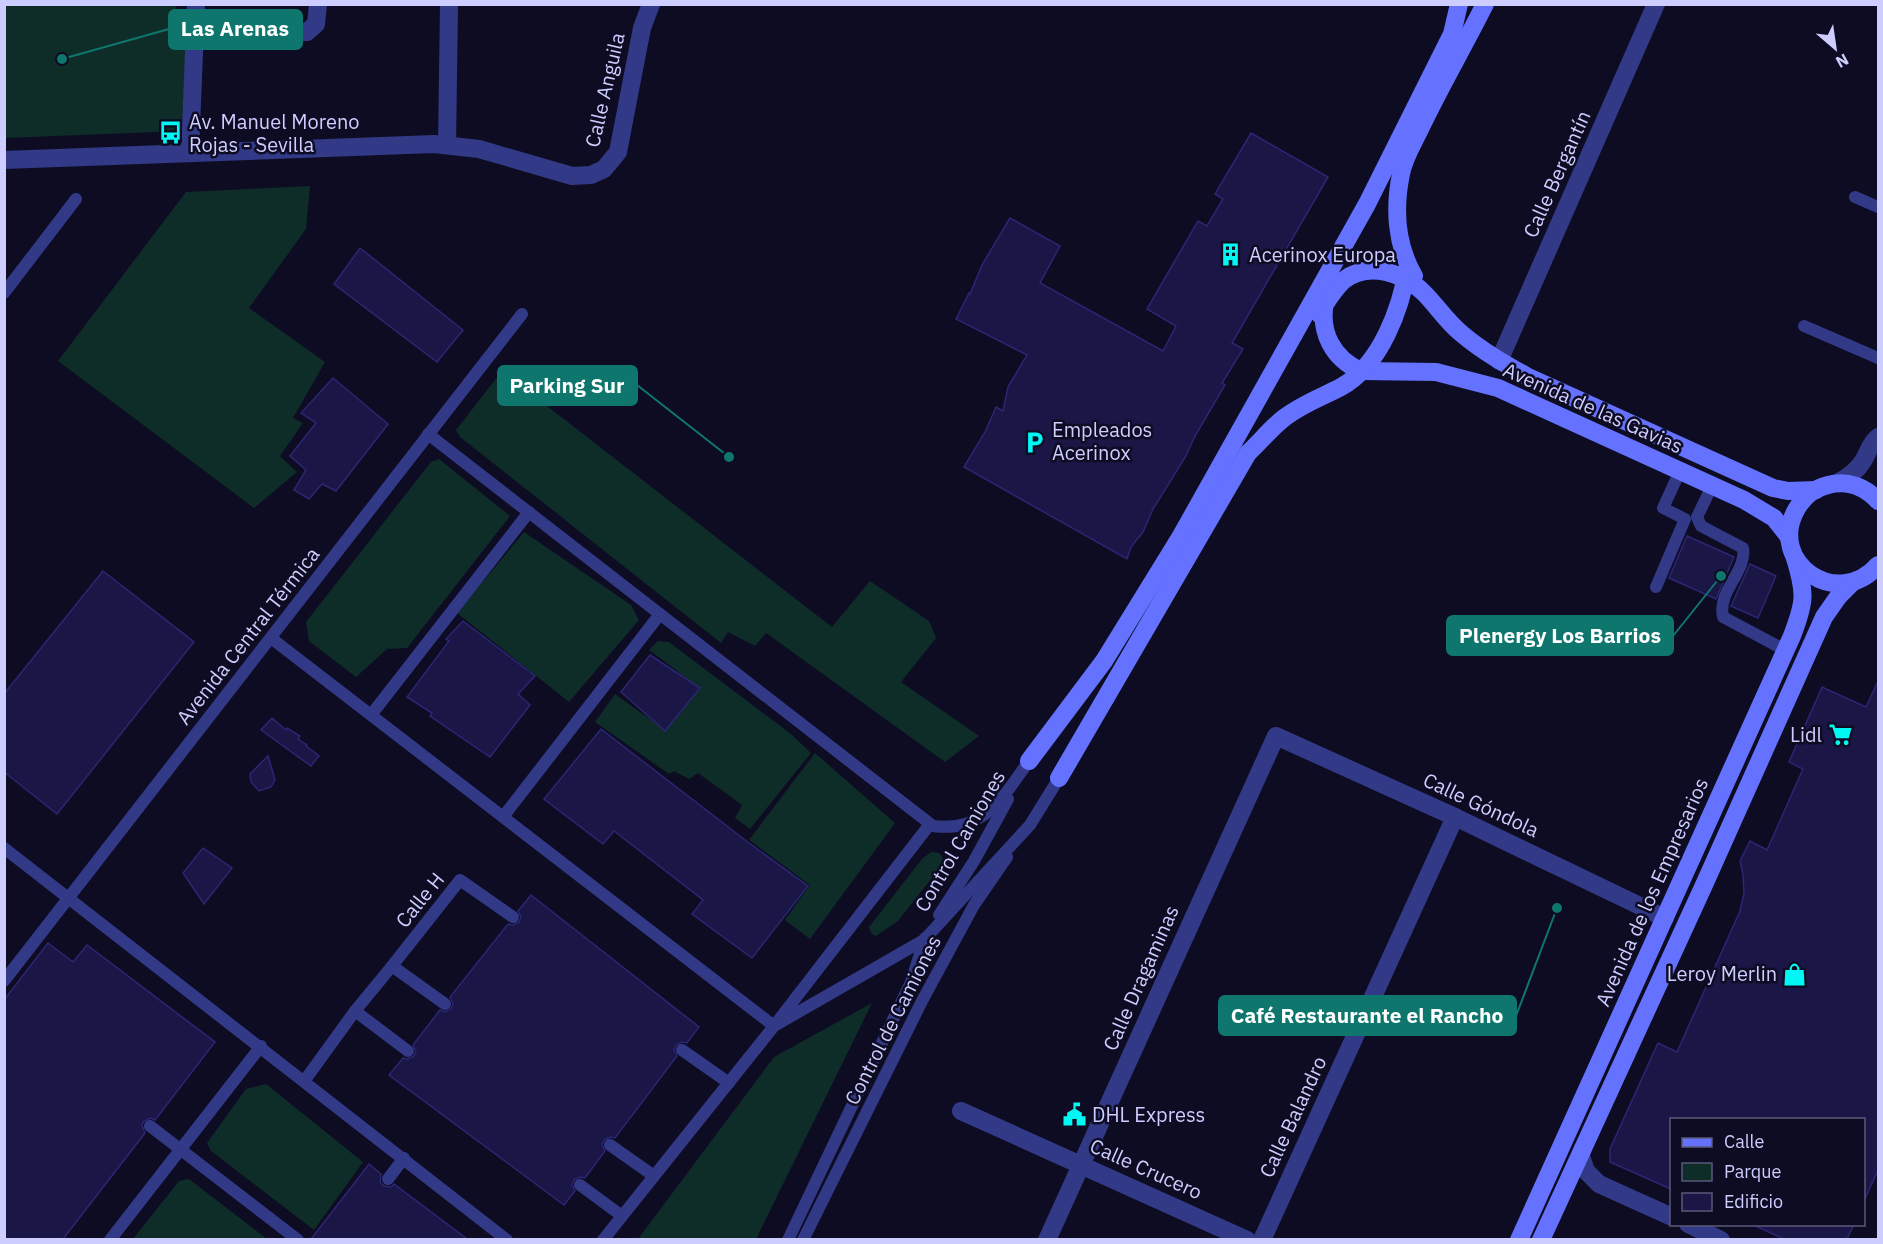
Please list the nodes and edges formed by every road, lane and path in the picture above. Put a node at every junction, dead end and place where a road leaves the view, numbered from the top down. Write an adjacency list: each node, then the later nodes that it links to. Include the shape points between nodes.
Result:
1 (196, 4): 8 (street)
2 (318, 4): 8 (street, via 316,24 307,32)
3 (449, 4): 9 (street)
4 (651, 4): 9 (street, Calle Anguila, via 642,28 618,152 604,169 591,175 572,176 479,149)
5 (1459, 4): 12 (street, via 1452,34)
6 (1485, 4): 16 (street, via 1404,161 1397,198)
7 (1656, 4): 22 (street, Calle Bergantín)
8 (194, 37): 10 (street)
9 (447, 145): 10 (street)
10 (190, 152): 11 (street)
11 (4, 160)
12 (1388, 162): 18 (street, via 1373,211); 24 (street)
13 (1855, 197): 15 (lane)
14 (76, 199): 17 (lane)
15 (1878, 207)
16 (1407, 272): 18 (street, via 1362,272 1343,281); 22 (street, Avenida de las Gavias, via 1461,334); 23 (street, via 1382,345)
17 (4, 292)
18 (1324, 305): 23 (street, via 1324,329 1331,347 1341,359); 24 (street, via 1280,380 1260,409)
19 (522, 314): 25 (lane, Avenida Central Térmica)
20 (1804, 326): 21 (lane)
21 (1878, 358)
22 (1499, 361): 30 (street, Avenida de las Gavias, via 1773,488)
23 (1361, 371): 27 (street, Avenida de las Gavias, via 1436,372 1498,388); 45 (street, via 1343,386 1283,418 1248,453)
24 (1242, 426): 44 (street, via 1181,536 1104,661)
25 (428, 435): 32 (lane); 40 (lane, Avenida Central Térmica)
26 (1878, 437): 28 (street, via 1857,469)
27 (1680, 471): 29 (street, Avenida de las Gavias); 33 (lane, via 1663,507)
28 (1837, 483): 30 (street); 31 (street, via 1860,487)
29 (1712, 486): 33 (lane); 34 (street, Avenida de las Gavias, via 1774,518)
30 (1816, 490): 34 (street, via 1799,504)
31 (1878, 501)
32 (529, 512): 39 (lane); 42 (lane)
33 (1691, 518): 38 (lane); 41 (lane, via 1743,548 1744,557 1721,608 1723,617)
34 (1789, 537): 35 (street, Avenida de los Empresarios)
35 (1795, 558): 37 (street, via 1820,580 1831,584); 41 (street, Avenida de los Empresarios, via 1804,593)
36 (1877, 570): 37 (street)
37 (1853, 582): 69 (street, via 1824,617)
38 (1656, 587)
39 (660, 614): 46 (lane); 48 (lane)
40 (271, 638): 42 (lane); 51 (lane, Avenida Central Térmica)
41 (1785, 650): 53 (street, Avenida de los Empresarios)
42 (371, 715): 46 (lane)
43 (1276, 736): 47 (street, Calle Góndola); 71 (street, Calle Dragaminas)
44 (1029, 761): 48 (lane, via 985,816 948,828); 54 (lane, Control Camiones)
45 (1059, 778): 49 (lane)
46 (503, 817): 59 (lane)
47 (1455, 817): 53 (street, Calle Góndola); 88 (street, Calle Balandro)
48 (932, 825): 59 (lane)
49 (1030, 825): 54 (lane); 85 (lane, Control de Camiones, via 974,905)
50 (4, 848): 51 (lane)
51 (69, 898): 56 (lane, Avenida Central Térmica); 60 (lane)
52 (513, 917): 55 (lane, Calle H, via 460,880)
53 (1665, 918): 89 (street, Avenida de los Empresarios)
54 (924, 940): 59 (lane); 84 (lane, via 911,982)
55 (392, 966): 57 (lane); 58 (lane, Calle H)
56 (4, 981)
57 (445, 1004)
58 (355, 1011): 62 (lane); 63 (lane, Calle H)
59 (774, 1026): 64 (lane)
60 (261, 1046): 63 (lane); 68 (lane)
61 (682, 1050): 64 (lane)
62 (408, 1051)
63 (305, 1080): 70 (lane)
64 (729, 1083): 72 (lane)
65 (961, 1111): 71 (street, Calle Crucero)
66 (150, 1126): 68 (lane)
67 (610, 1145): 72 (lane)
68 (181, 1149): 80 (lane); 81 (lane)
69 (1582, 1150): 74 (street, via 1586,1171); 76 (street)
70 (404, 1158): 73 (lane); 82 (lane)
71 (1081, 1165): 86 (street, Calle Dragaminas); 87 (street, Calle Crucero)
72 (654, 1176): 77 (lane)
73 (388, 1179)
74 (1599, 1184): 76 (street, via 1580,1185); 78 (street)
75 (580, 1185): 77 (lane)
76 (1562, 1192): 90 (street)
77 (622, 1216): 83 (lane)
78 (1670, 1217)
79 (1692, 1226): 91 (street)
80 (110, 1239)
81 (298, 1239)
82 (507, 1239)
83 (603, 1239)
84 (788, 1239)
85 (803, 1239)
86 (1047, 1239)
87 (1247, 1239)
88 (1262, 1239)
89 (1519, 1239)
90 (1540, 1239)
91 (1721, 1239)

